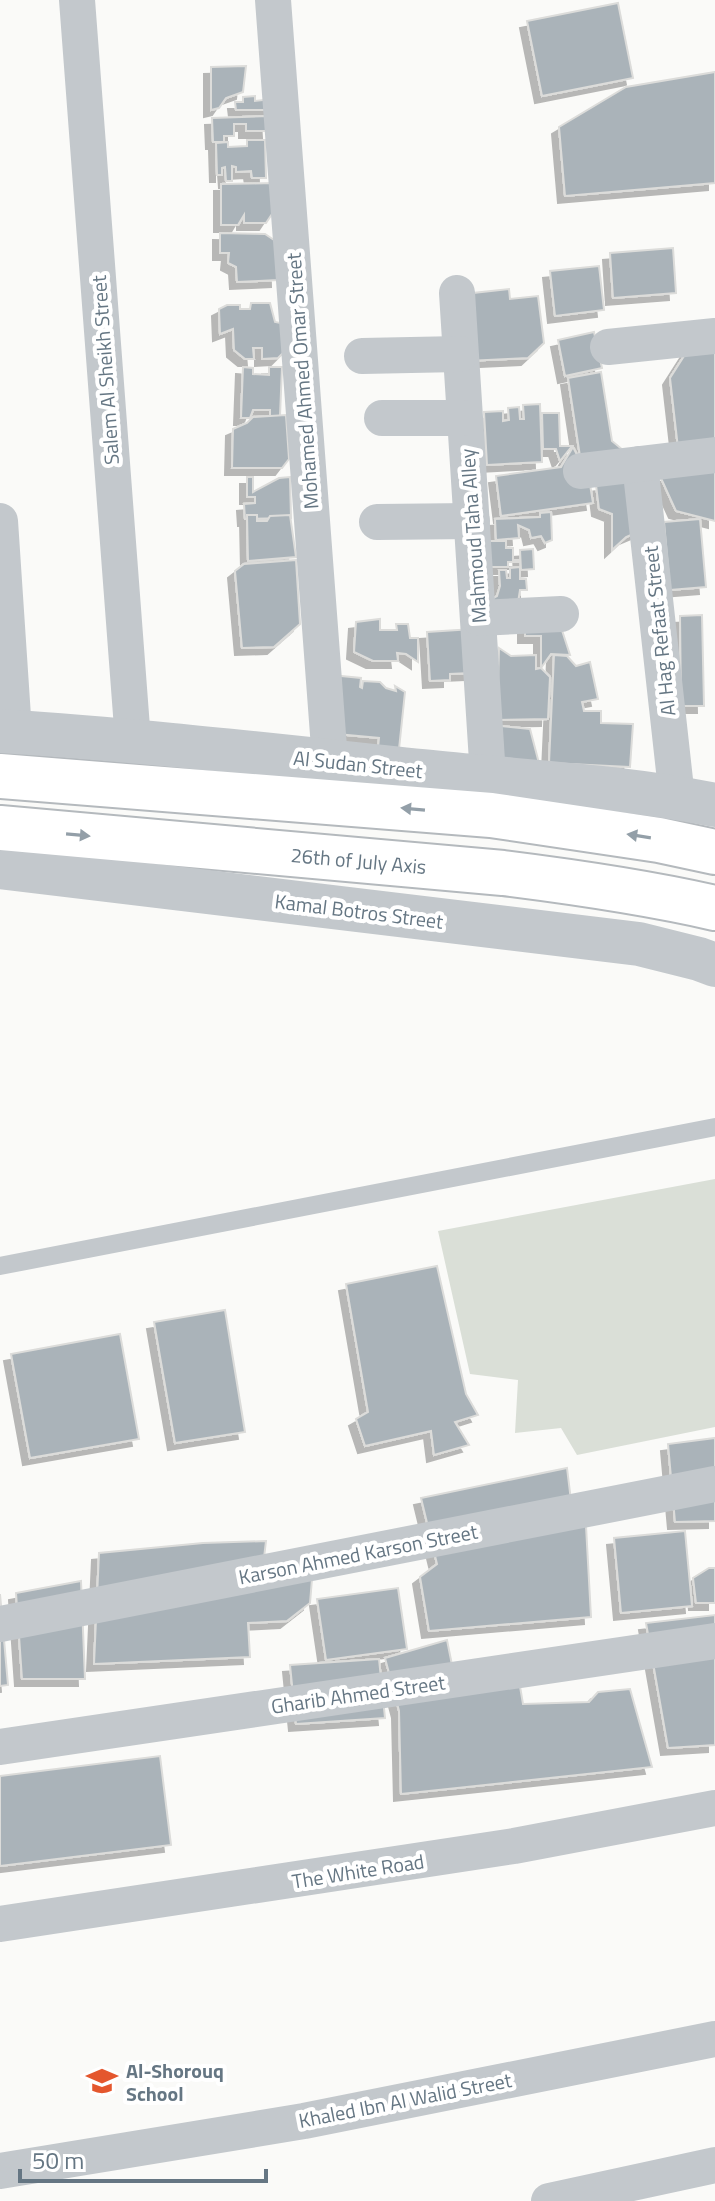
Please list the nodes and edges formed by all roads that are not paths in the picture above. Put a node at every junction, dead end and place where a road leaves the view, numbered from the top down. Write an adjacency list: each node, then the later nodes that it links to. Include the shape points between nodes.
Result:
1 (77, 0): 19 (street, Salem Al Sheikh Street)
2 (273, 0): 20 (street, Mohamed Ahmed Omar Street)
3 (457, 293): 7 (street, Mahmoud Taha Alley)
4 (715, 336): 6 (street)
5 (381, 346): 7 (street)
6 (608, 347)
7 (460, 354): 9 (street, Mahmoud Taha Alley)
8 (382, 418): 9 (street)
9 (464, 418): 14 (street, Mahmoud Taha Alley)
10 (715, 455): 11 (street)
11 (640, 464): 12 (street); 23 (street, Al Hag Refaat Street)
12 (581, 471)
13 (0, 521): 18 (street)
14 (472, 521): 15 (street); 17 (street, Mahmoud Taha Alley)
15 (377, 522)
16 (561, 614): 17 (street)
17 (479, 618): 22 (street, Mahmoud Taha Alley)
18 (7, 732): 19 (street, Al Sudan Street)
19 (133, 741): 20 (street, Al Sudan Street)
20 (330, 761): 22 (street, Al Sudan Street)
21 (0, 776): 22 (highway, one-way to 21)
22 (491, 797): 23 (street, Al Sudan Street, via 612,788); 25 (highway, one-way to 22)
23 (696, 802)
24 (0, 828): 27 (highway, 26th of July Axis, one-way to 27, via 503,873)
25 (715, 852)
26 (0, 867): 28 (street, Kamal Botros Street, via 639,944)
27 (715, 908)
28 (715, 965)
29 (715, 1127): 30 (lane)
30 (0, 1266)
31 (715, 1484): 32 (street, Karson Ahmed Karson Street)
32 (0, 1624)
33 (715, 1641): 34 (street, Gharib Ahmed Street)
34 (0, 1747)
35 (715, 1808): 36 (street, The White Road, via 514,1846)
36 (0, 1924)
37 (715, 2039): 39 (street, Khaled Ibn Al Walid Street, via 304,2121)
38 (715, 2165): 40 (street)
39 (0, 2171)
40 (549, 2201)

